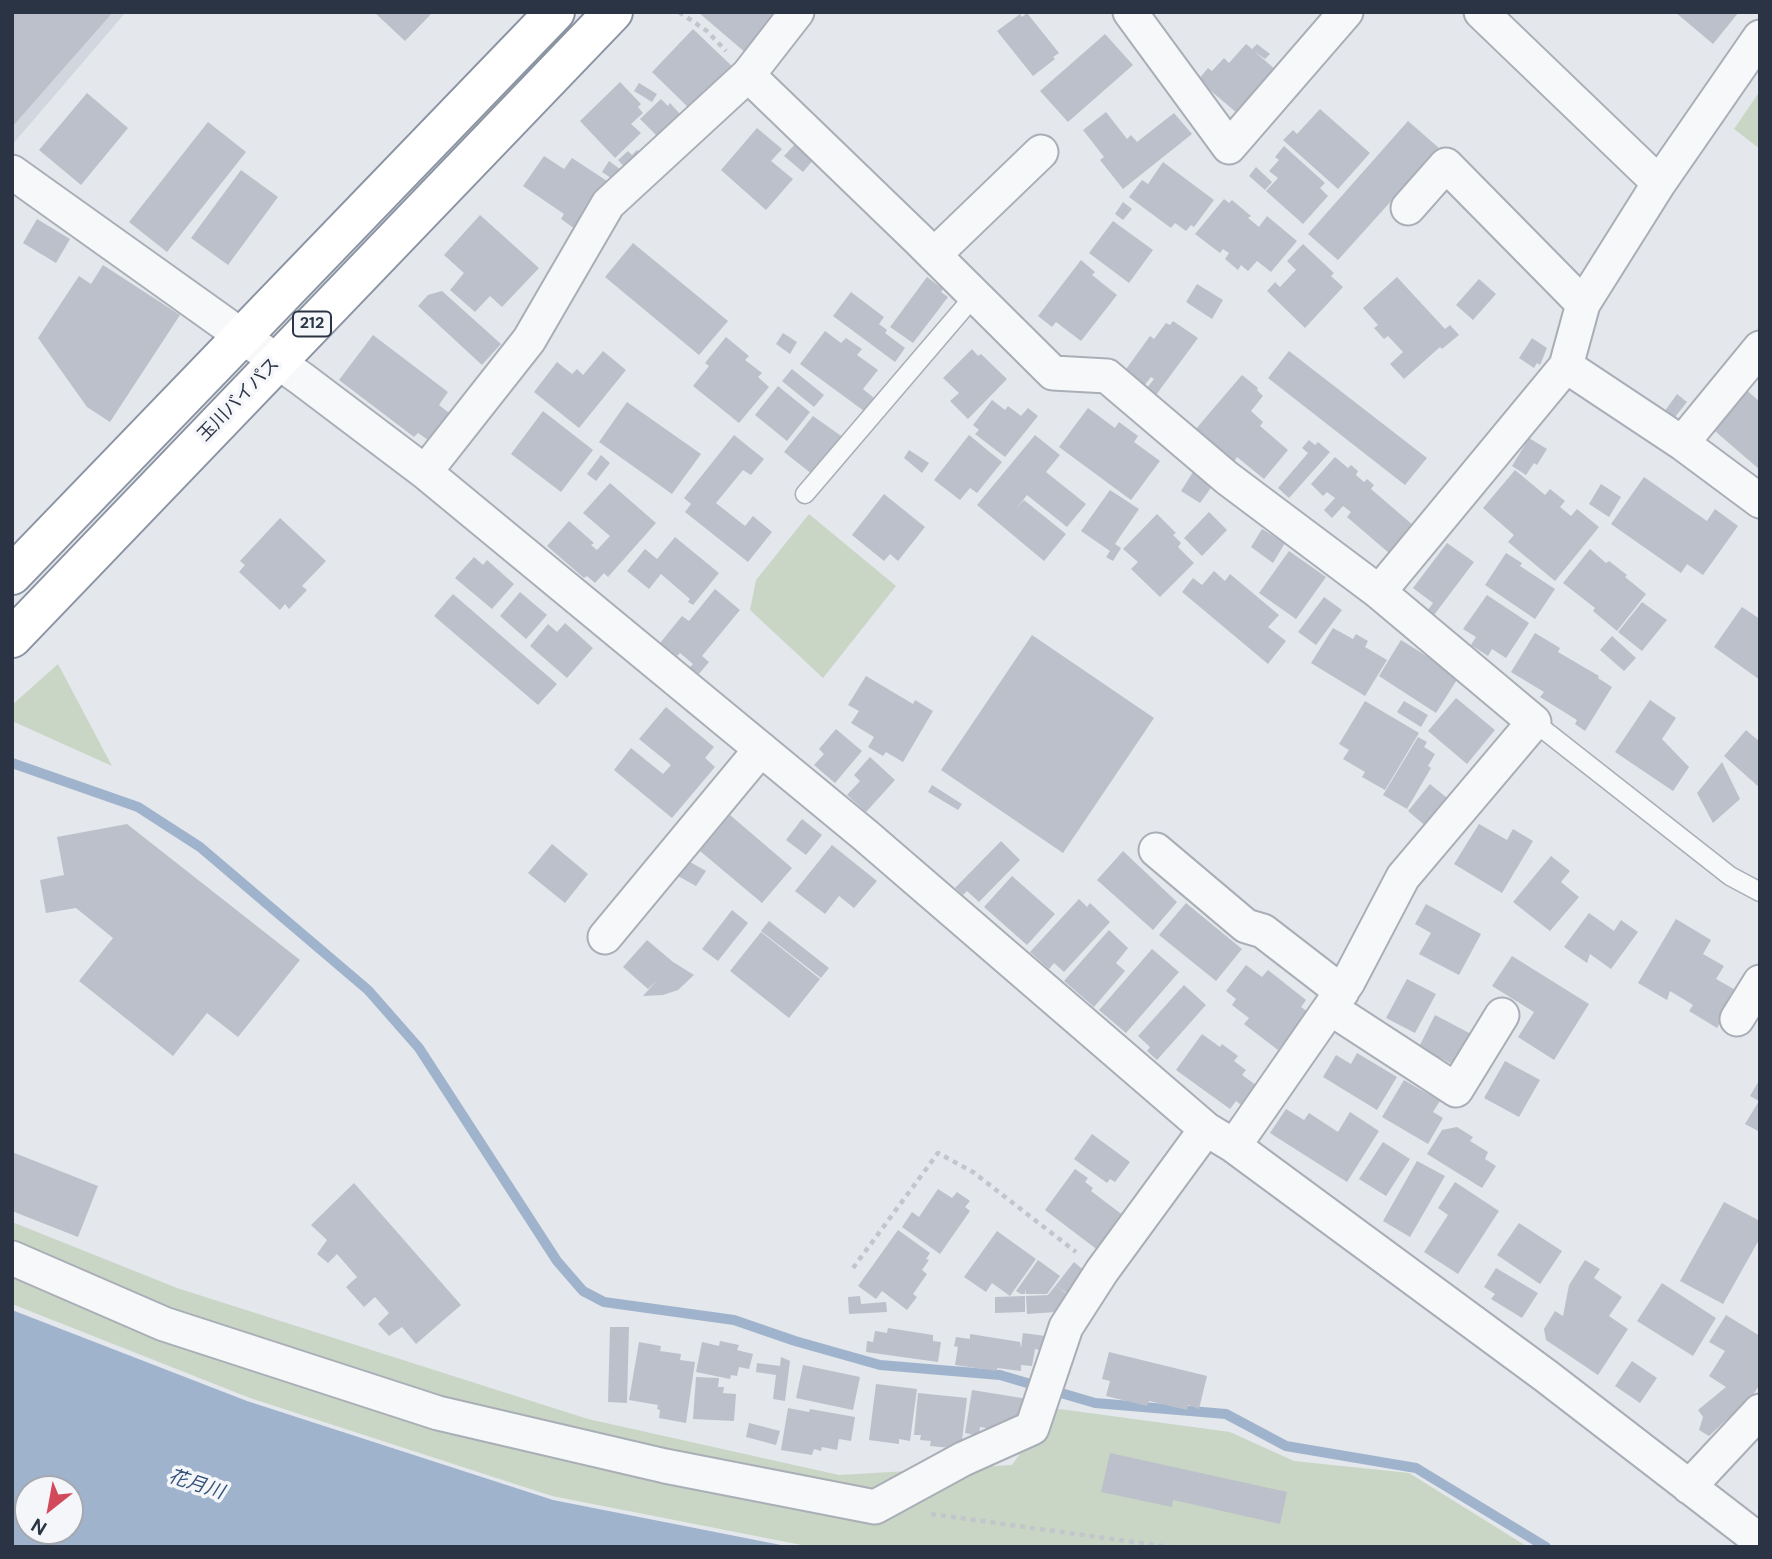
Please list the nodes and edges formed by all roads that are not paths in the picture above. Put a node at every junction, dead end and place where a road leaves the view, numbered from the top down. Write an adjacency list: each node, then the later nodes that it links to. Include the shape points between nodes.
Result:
1 (555, 12): 9 (highway, 212)
2 (613, 12): 10 (highway, 玉川バイパス / 212)
3 (797, 12): 8 (street)
4 (1130, 12): 5 (street, via 1229,147)
5 (1346, 12)
6 (1481, 12): 13 (street)
7 (1760, 37): 13 (street)
8 (748, 75): 15 (street); 23 (street, via 608,204 528,340)
9 (463, 109): 10 (highway); 18 (highway, 212)
10 (494, 135): 20 (highway, 玉川バイパス / 212)
11 (1041, 152): 15 (street)
12 (12, 172): 18 (street)
13 (1659, 183): 17 (street)
14 (1408, 208): 17 (street, via 1446,165)
15 (934, 255): 16 (street)
16 (975, 295): 24 (lane); 27 (street, via 1053,373 1107,376 1227,478)
17 (1583, 304): 21 (street)
18 (243, 337): 20 (street); 26 (highway, 212)
19 (1760, 348): 22 (street)
20 (276, 361): 23 (street); 28 (highway, 玉川バイパス / 212)
21 (1566, 366): 22 (street); 27 (street)
22 (1682, 443): 25 (street)
23 (425, 472): 30 (street)
24 (805, 494)
25 (1760, 501)
26 (12, 575)
27 (1379, 592): 29 (street)
28 (12, 638)
29 (1534, 722): 32 (lane, via 1730,876); 35 (street, via 1403,877)
30 (761, 749): 33 (street); 38 (street)
31 (1156, 850): 35 (street, via 1246,926 1263,931)
32 (1760, 892)
33 (605, 936)
34 (1760, 982): 37 (street)
35 (1336, 1000): 36 (street, via 1456,1090); 39 (street)
36 (1502, 1016)
37 (1737, 1019)
38 (1206, 1129): 39 (street); 40 (street, via 1066,1327 1032,1428 875,1507 665,1466 438,1413 164,1324)
39 (1234, 1146): 42 (street)
40 (12, 1258)
41 (1760, 1411): 42 (street)
42 (1689, 1487): 43 (street)
43 (1760, 1541)

